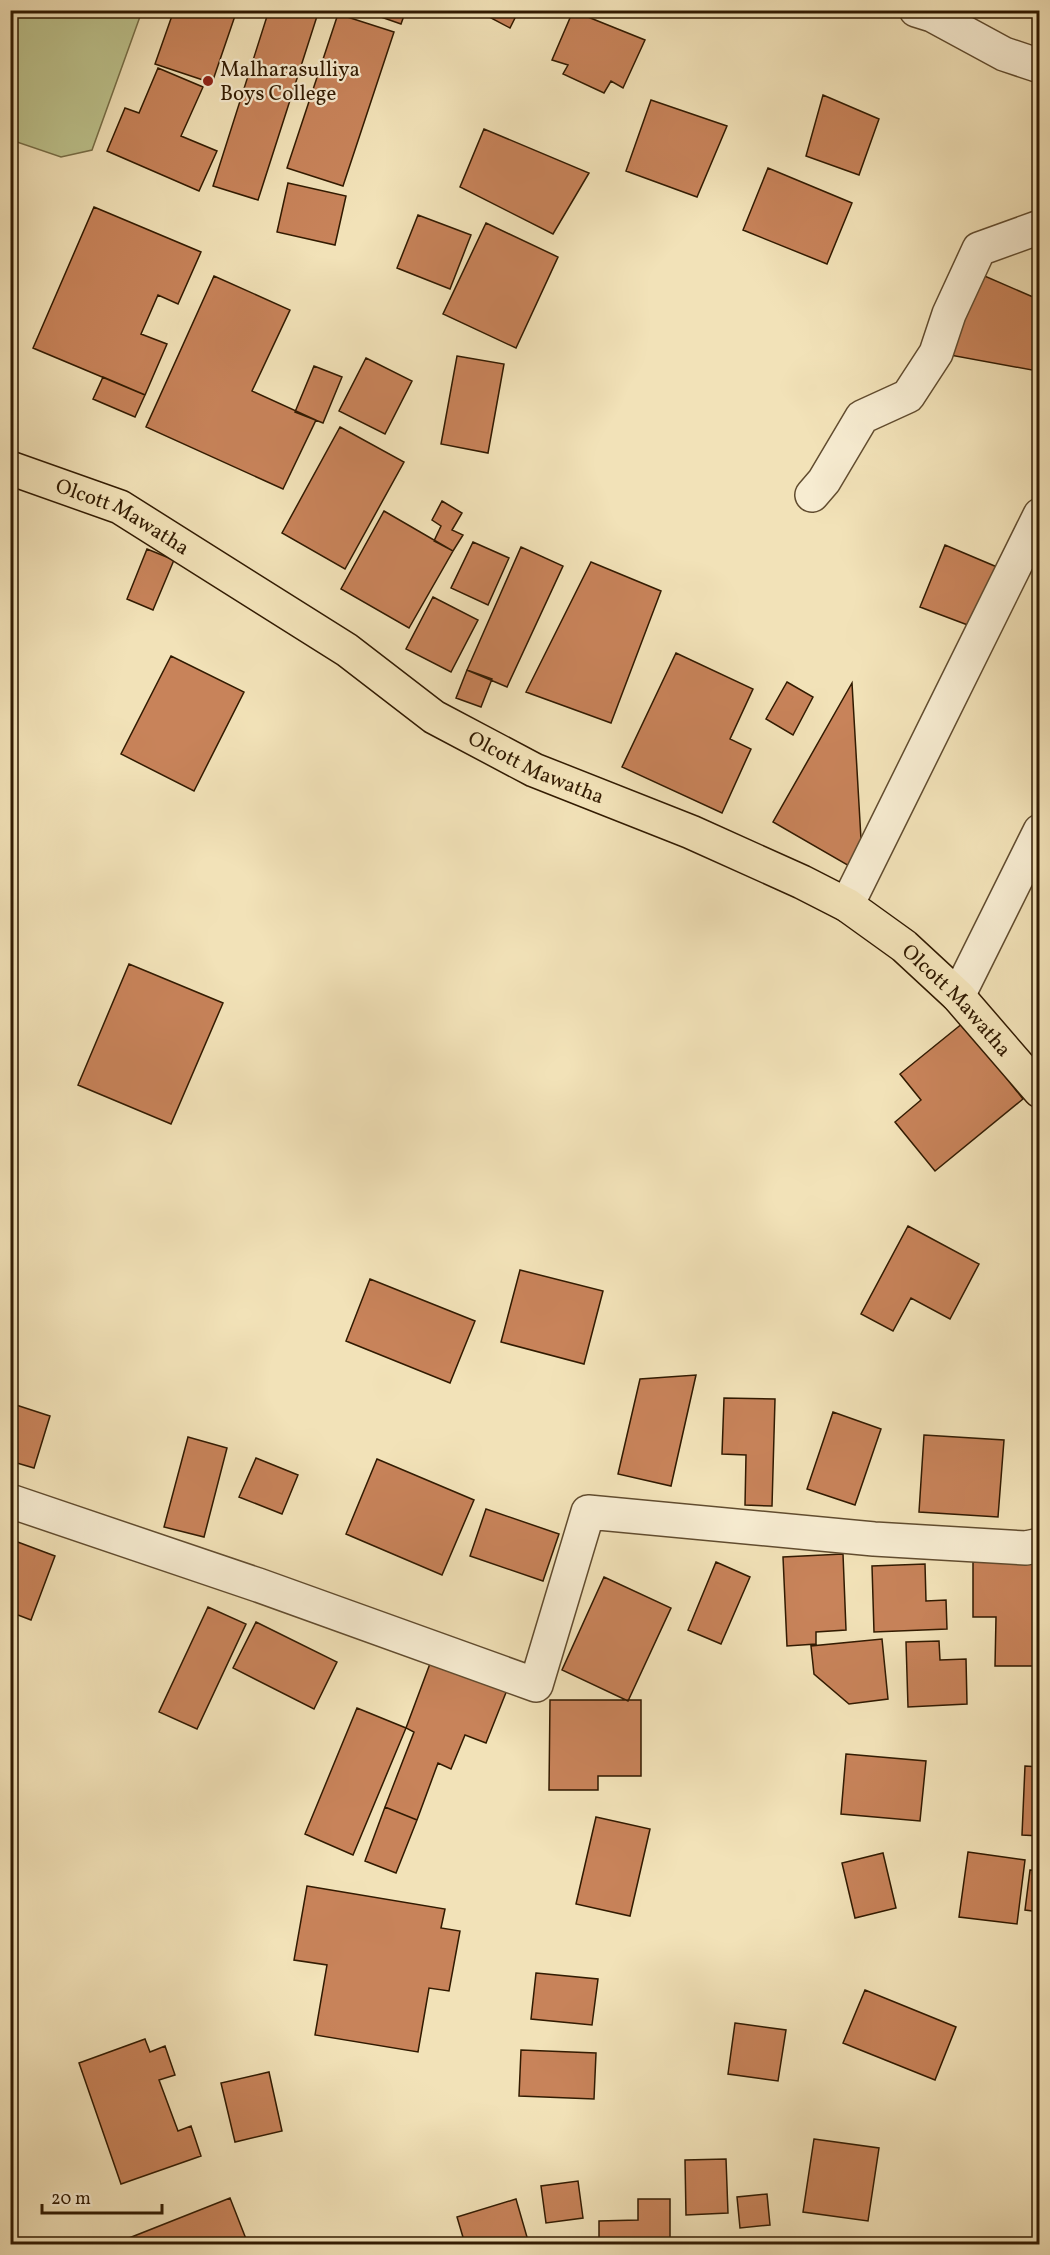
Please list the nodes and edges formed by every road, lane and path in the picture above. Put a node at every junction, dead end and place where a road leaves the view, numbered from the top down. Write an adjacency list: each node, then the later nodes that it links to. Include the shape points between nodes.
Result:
1 (916, 10): 2 (street, via 1004,54)
2 (1040, 66)
3 (1040, 227): 5 (street, via 978,249 936,353 908,396 861,417)
4 (10, 468): 8 (main road, Olcott Mawatha, via 120,507 347,650 434,717 534,770 691,832)
5 (812, 495)
6 (1040, 515): 8 (street)
7 (1040, 831): 9 (street)
8 (847, 905): 9 (main road, Olcott Mawatha, via 903,946)
9 (958, 996): 10 (main road, Olcott Mawatha)
10 (1040, 1090)
11 (10, 1501): 12 (street, via 536,1685 588,1512 874,1539 1026,1548)
12 (1040, 1545)

